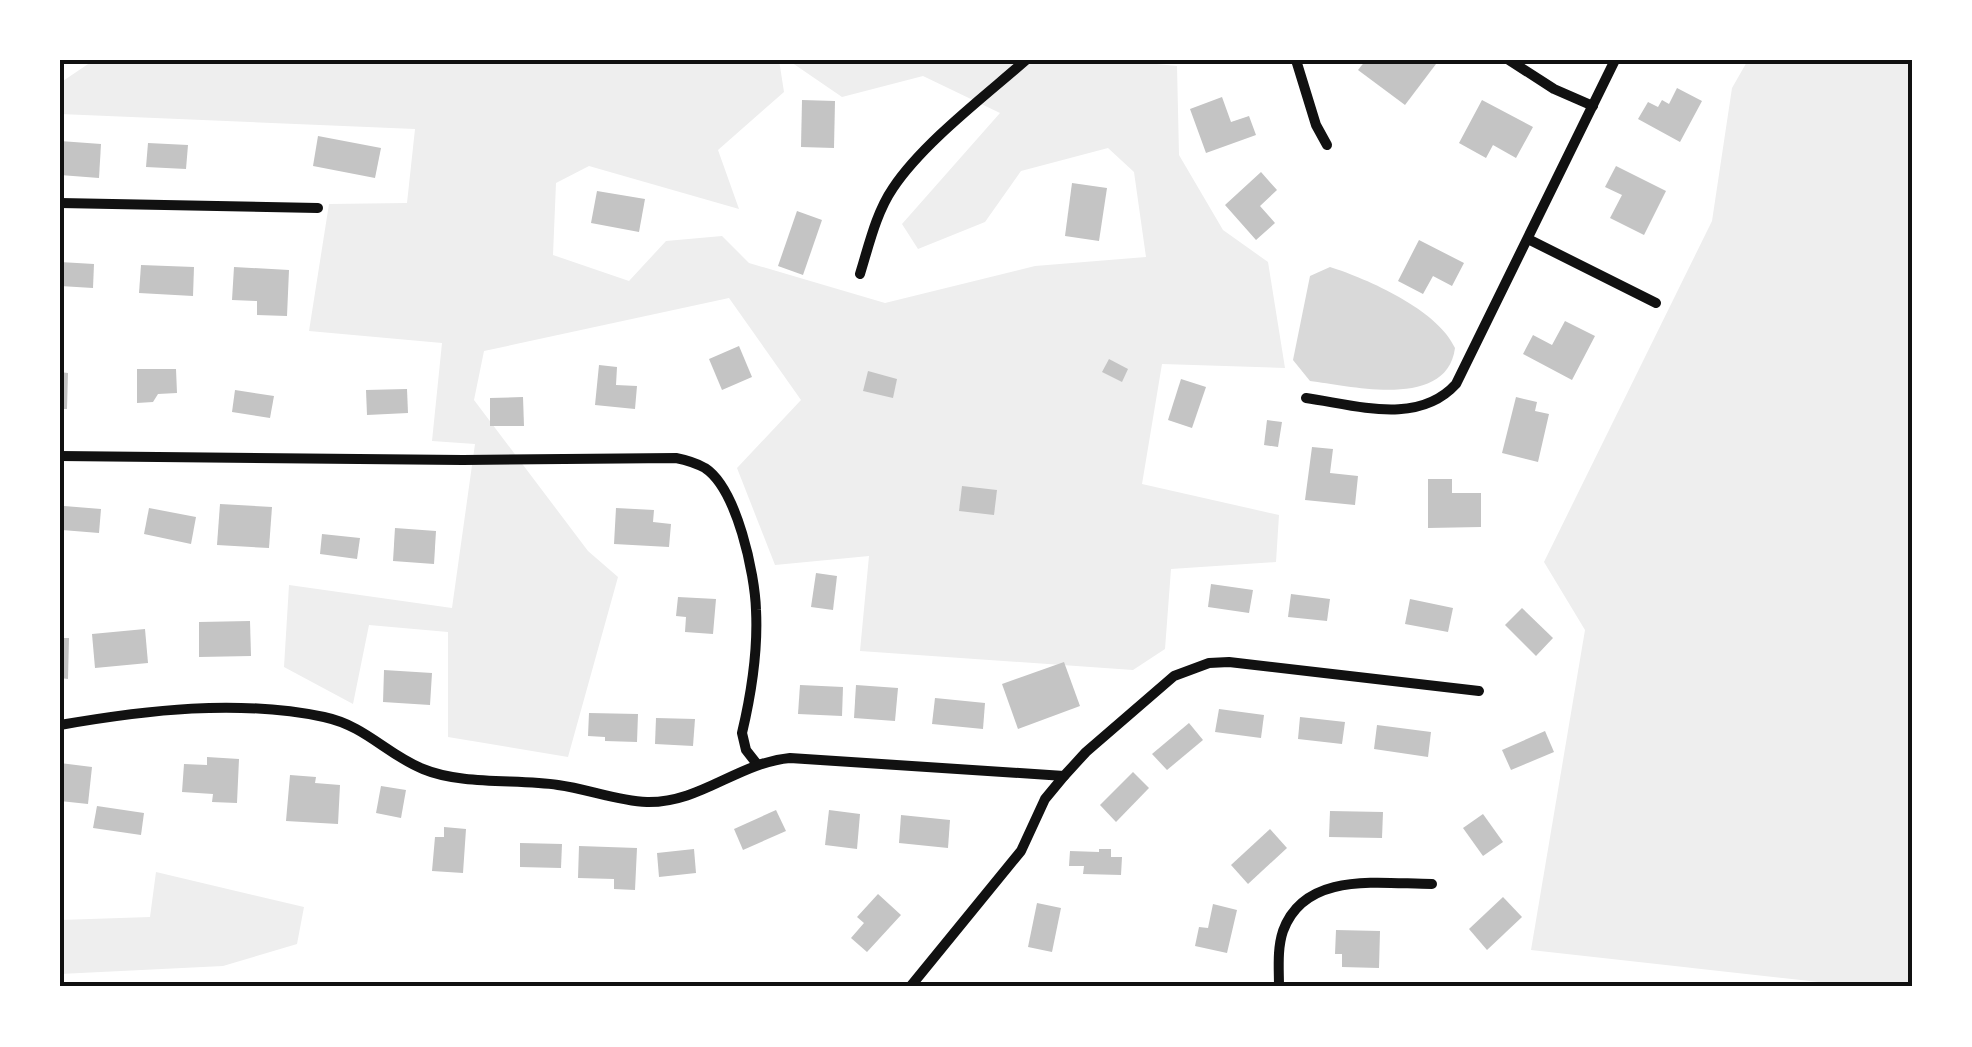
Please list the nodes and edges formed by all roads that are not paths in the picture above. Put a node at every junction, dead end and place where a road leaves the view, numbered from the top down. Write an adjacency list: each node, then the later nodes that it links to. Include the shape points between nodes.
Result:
1 (1026, 60): 10 (street, via 893,187)
2 (1296, 60): 6 (street)
3 (1509, 60): 5 (street)
4 (1615, 60): 5 (street)
5 (1593, 106): 9 (street)
6 (1326, 146)
7 (60, 204): 8 (street)
8 (318, 208)
9 (1528, 239): 11 (street); 12 (street, via 1446,396 1396,410)
10 (860, 274)
11 (1656, 303)
12 (1306, 398)
13 (60, 456): 16 (street, via 691,462 726,492 752,580 755,626 742,733)
14 (1479, 691): 17 (street, via 1209,663 1174,676)
15 (60, 725): 16 (street, via 177,709 295,712 354,725 411,763 441,774 649,802 694,796)
16 (757, 764): 17 (street, via 790,758)
17 (1064, 776): 19 (street, via 1021,851)
18 (1432, 884): 20 (street, via 1347,884 1302,903 1283,931)
19 (910, 987)
20 (1279, 987)

